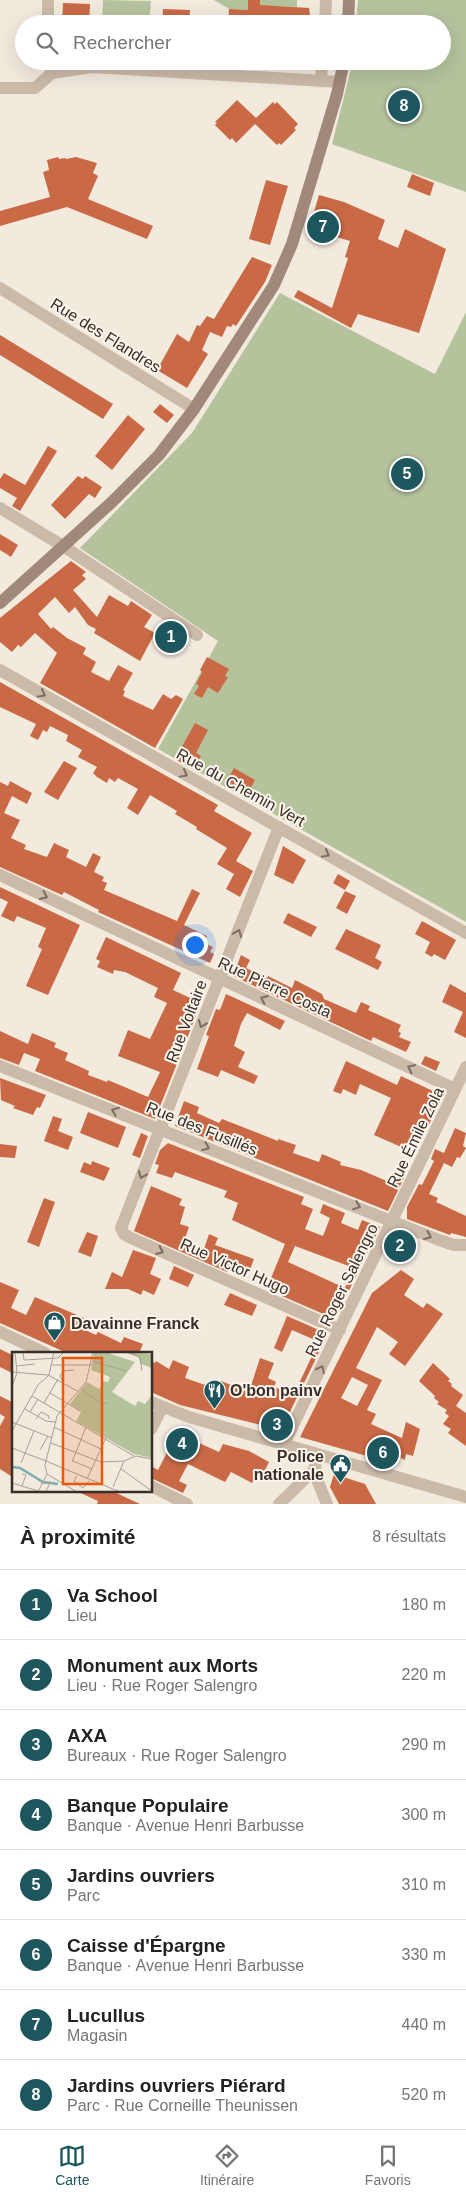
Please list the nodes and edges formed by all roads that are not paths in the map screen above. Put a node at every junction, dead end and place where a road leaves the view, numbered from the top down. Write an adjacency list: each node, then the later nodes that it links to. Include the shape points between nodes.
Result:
1 (48, 0): 4 (street)
2 (326, 0): 5 (street)
3 (349, 0): 6 (main road)
4 (48, 15)
5 (325, 15)
6 (348, 15)
7 (47, 70): 13 (street, via 35,88)
8 (141, 70): 11 (street)
9 (322, 70): 11 (street)
10 (342, 70): 12 (main road)
11 (321, 81): 12 (street)
12 (340, 82): 15 (main road, via 287,260)
13 (0, 88)
14 (0, 288): 15 (street, Rue des Flandres)
15 (194, 409): 17 (main road, via 146,469)
16 (0, 508): 17 (street)
17 (63, 546): 18 (main road); 19 (street)
18 (0, 603)
19 (197, 635)
20 (0, 670): 21 (street, Rue du Chemin Vert, one-way to 21)
21 (279, 828): 23 (street, Rue du Chemin Vert, one-way to 23); 24 (street, Rue Voltaire, one-way to 21)
22 (0, 875): 24 (street, Rue Pierre Costa, one-way to 24)
23 (466, 933)
24 (220, 978): 27 (street, Rue Pierre Costa, one-way to 24); 28 (street, Rue Voltaire, one-way to 28)
25 (0, 1066): 28 (street, Rue des Fusillés, one-way to 25)
26 (466, 1067): 27 (street, Rue Émile Zola)
27 (456, 1089): 29 (street, Rue Émile Zola)
28 (160, 1129): 29 (street, Rue des Fusillés, one-way to 29); 30 (street, Rue Voltaire, one-way to 30)
29 (392, 1221): 31 (street, Rue Roger Salengro, one-way to 31, via 447,1243); 32 (street, Rue Roger Salengro)
30 (122, 1226): 32 (street, Rue Victor Hugo, one-way to 32, via 124,1234 131,1238)
31 (466, 1245)
32 (340, 1330): 37 (street, Rue Roger Salengro, one-way to 32)
33 (0, 1332): 34 (street)
34 (43, 1352)
35 (157, 1405): 36 (street); 37 (street)
36 (152, 1425)
37 (284, 1444): 38 (street)
38 (314, 1453): 39 (street); 41 (street)
39 (314, 1470): 43 (street); 44 (street)
40 (152, 1486): 42 (street)
41 (466, 1497)
42 (187, 1504)
43 (279, 1504)
44 (327, 1504)

